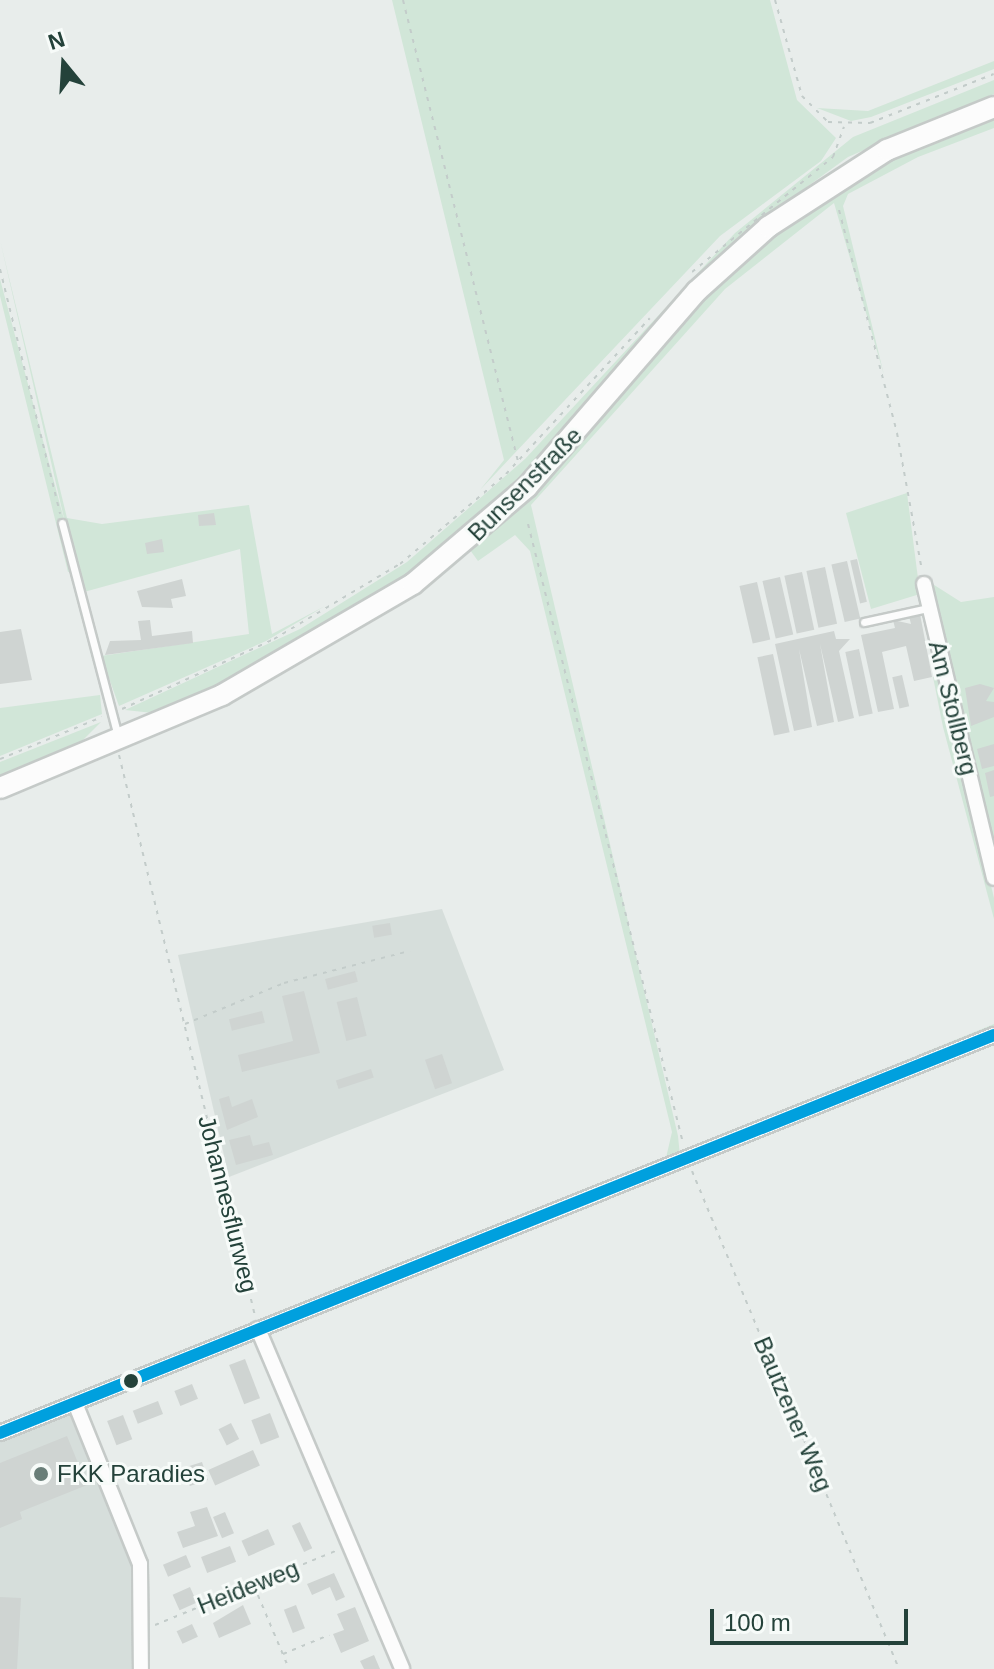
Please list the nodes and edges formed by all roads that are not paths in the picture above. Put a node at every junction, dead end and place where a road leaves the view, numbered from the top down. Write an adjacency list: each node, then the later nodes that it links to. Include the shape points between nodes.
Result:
1 (994, 107): 6 (main road, Bunsenstraße, via 887,150 768,227 697,291 527,487 434,568 299,656)
2 (62, 523): 6 (lane)
3 (924, 584): 4 (street, Am Stollberg)
4 (928, 608): 5 (lane); 8 (street, Am Stollberg)
5 (864, 622)
6 (119, 745): 7 (main road, Bunsenstraße)
7 (0, 788)
8 (994, 878)
9 (994, 1035): 10 (street)
10 (258, 1329): 11 (street); 14 (street)
11 (75, 1403): 12 (street); 13 (street, via 140,1564)
12 (0, 1433)
13 (141, 1669)
14 (402, 1669)

